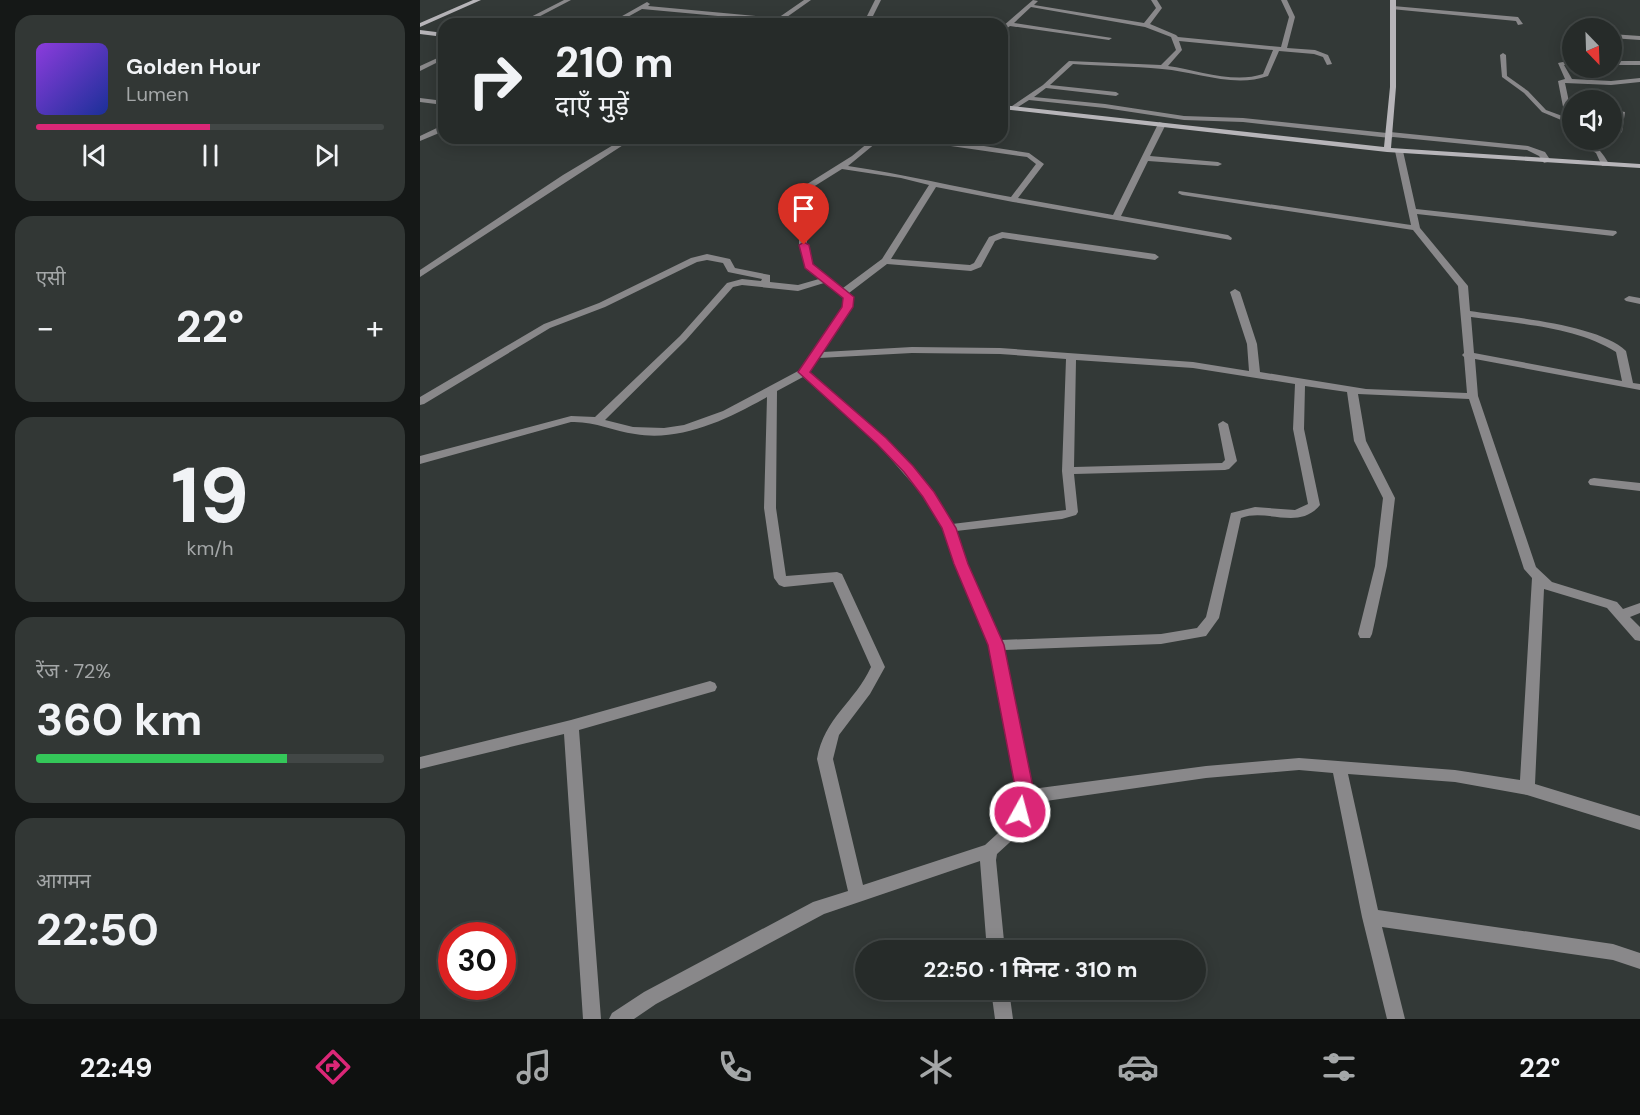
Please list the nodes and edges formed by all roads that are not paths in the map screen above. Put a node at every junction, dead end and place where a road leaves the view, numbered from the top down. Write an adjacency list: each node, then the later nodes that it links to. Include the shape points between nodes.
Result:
1 (478, 0): 18 (main road)
2 (568, 0): 11 (street)
3 (653, 0): 10 (street)
4 (808, 0): 14 (street)
5 (878, 0): 15 (street)
6 (1154, 0): 19 (street, via 1159,8)
7 (1284, 0): 26 (street, via 1292,17)
8 (1034, 3): 16 (street); 19 (street)
9 (1393, 4): 17 (street, via 1518,19); 47 (main road)
10 (641, 7): 12 (street); 13 (street)
11 (532, 18)
12 (621, 18)
13 (740, 18)
14 (782, 18)
15 (870, 18)
16 (1009, 24): 23 (street)
17 (1520, 24)
18 (420, 25)
19 (1146, 25): 25 (street)
20 (420, 32): 21 (main road)
21 (438, 34)
22 (1622, 37): 24 (street)
23 (1109, 38)
24 (1640, 38)
25 (1175, 39): 26 (street); 32 (street, via 1179,50)
26 (1280, 49): 31 (street, via 1322,54); 32 (street, via 1266,75 1255,80)
27 (1503, 55): 44 (street, via 1504,76 1544,111)
28 (438, 60): 33 (street)
29 (1622, 63): 30 (street)
30 (1640, 63)
31 (1329, 64)
32 (1163, 66): 36 (street, via 1075,61)
33 (420, 69)
34 (1569, 80): 35 (street); 37 (street, via 1561,81)
35 (1640, 81)
36 (1045, 86): 38 (street); 39 (street)
37 (1563, 90)
38 (1116, 94)
39 (1027, 98): 43 (street); 47 (street, via 1184,118)
40 (420, 100): 41 (street)
41 (438, 103)
42 (1008, 108): 43 (main road)
43 (1011, 109): 45 (main road)
44 (1562, 118)
45 (1162, 124): 53 (main road); 54 (street)
46 (438, 131): 48 (street)
47 (1390, 135): 53 (main road); 55 (street, via 1528,148)
48 (420, 139)
49 (620, 144): 70 (street)
50 (870, 144): 58 (street)
51 (951, 144): 62 (street, via 1029,155 1037,160 1040,164)
52 (1595, 150): 57 (street)
53 (1393, 151): 55 (main road); 63 (street)
54 (1145, 158): 56 (street); 64 (street)
55 (1547, 161): 57 (main road)
56 (1218, 164)
57 (1605, 164): 59 (main road)
58 (842, 166): 60 (street); 71 (street, via 807,188 803,198 808,266)
59 (1640, 166)
60 (934, 184): 62 (street); 69 (street)
61 (1182, 193): 65 (street)
62 (1013, 200): 64 (street)
63 (1413, 211): 65 (street); 66 (street)
64 (1116, 218): 67 (street)
65 (1416, 228): 75 (street, via 1463,286)
66 (1612, 233)
67 (1228, 238)
68 (1155, 257): 69 (street, via 1002,235 992,239 978,265 971,268)
69 (885, 261): 73 (street)
70 (420, 274)
71 (827, 279): 72 (street, via 798,288); 73 (street)
72 (765, 285): 87 (street, via 767,277 731,270 727,261 707,257 694,260 602,305 547,326); 88 (street, via 730,285 683,339)
73 (844, 292): 76 (street, via 848,307)
74 (1235, 292): 80 (street, via 1252,344)
75 (1465, 314): 77 (street); 82 (street, via 1561,329 1610,343 1621,351)
76 (816, 355): 78 (street, via 1000,351); 79 (street)
77 (1467, 355): 82 (street); 86 (street)
78 (1071, 358): 80 (street, via 1193,365); 91 (street)
79 (804, 372): 84 (street); 94 (street, via 908,469)
80 (1256, 375): 81 (street)
81 (1300, 383): 85 (street); 100 (street, via 1298,430 1314,505 1294,516 1246,512 1235,516 1212,618 1201,632 1161,639)
82 (1628, 384): 83 (street)
83 (1640, 387)
84 (772, 390): 88 (street, via 724,416 667,431 641,432); 109 (street, via 770,508 780,578 791,583 837,577 878,667 874,678 825,743 825,759)
85 (1352, 390): 86 (street); 98 (street, via 1360,441 1389,498 1382,566)
86 (1473, 396): 95 (street, via 1526,559)
87 (420, 402)
88 (598, 421): 90 (street, via 556,421)
89 (1223, 424): 91 (street, via 1231,461 1225,466)
90 (420, 460)
91 (1068, 471): 94 (street, via 1072,508 1069,513)
92 (1594, 482): 93 (street)
93 (1640, 487)
94 (949, 528): 100 (street)
95 (1538, 578): 97 (street, via 1547,585 1612,605); 105 (street)
96 (1640, 608): 97 (street)
97 (1621, 615): 99 (street)
98 (1365, 634)
99 (1640, 636)
100 (996, 645): 106 (street)
101 (710, 687): 102 (street)
102 (571, 726): 103 (street); 114 (street)
103 (420, 763)
104 (1339, 767): 105 (street, via 1455,776); 106 (street, via 1299,764 1206,772); 110 (street)
105 (1527, 788): 107 (street)
106 (1026, 797): 108 (street, via 1014,828)
107 (1640, 823)
108 (990, 850): 109 (street); 111 (street, via 987,869)
109 (857, 895): 115 (street, via 819,908)
110 (1371, 917): 112 (street, via 1613,952); 117 (street)
111 (995, 940)
112 (1640, 961)
113 (1001, 1000): 116 (street)
114 (592, 1019)
115 (618, 1019)
116 (1004, 1019)
117 (1396, 1019)

